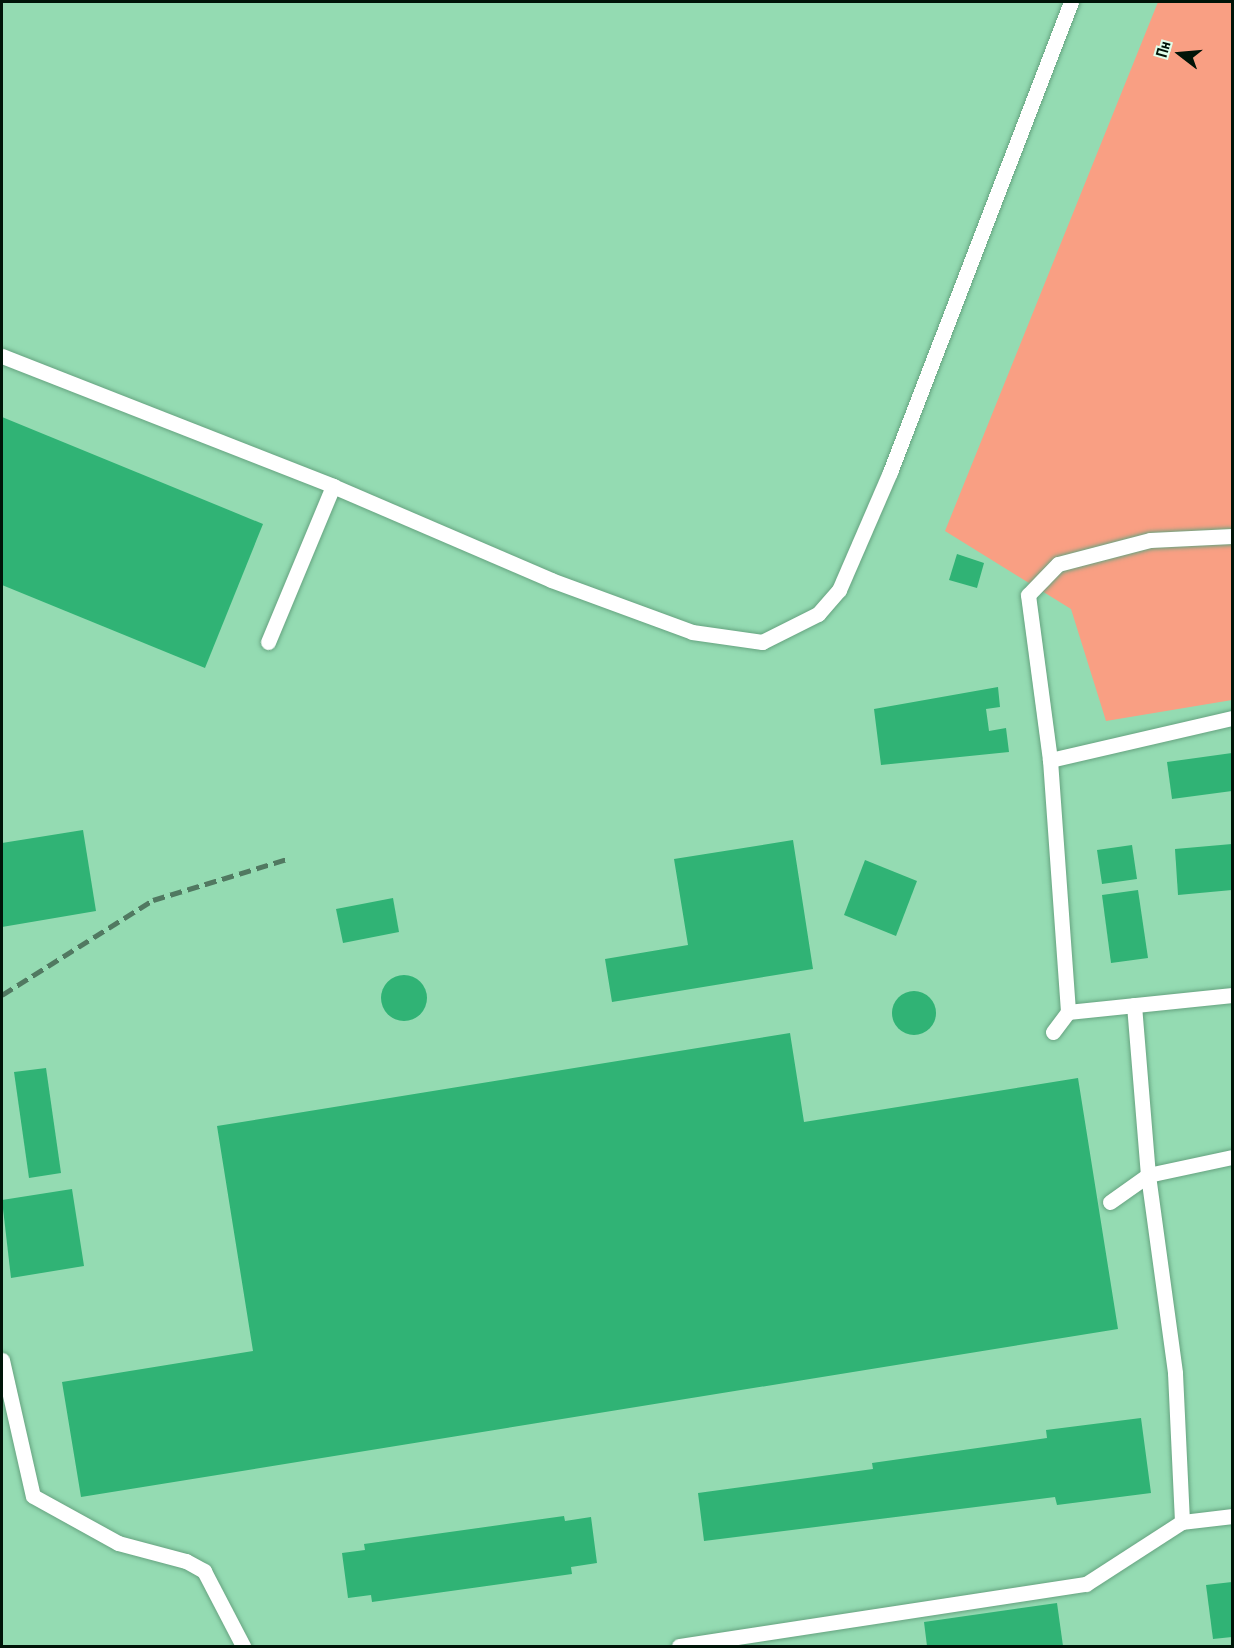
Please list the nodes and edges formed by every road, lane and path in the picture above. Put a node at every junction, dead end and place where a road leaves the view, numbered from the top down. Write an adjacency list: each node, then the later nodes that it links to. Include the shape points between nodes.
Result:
1 (1071, 2): 3 (lane, via 890,472 839,591 818,615 762,642 692,632 551,580)
2 (2, 356): 3 (lane)
3 (333, 486): 5 (lane)
4 (1233, 536): 7 (lane, via 1150,540 1058,564 1029,594)
5 (268, 642)
6 (1233, 718): 7 (lane)
7 (1050, 760): 10 (lane)
8 (1233, 995): 9 (lane)
9 (1134, 1005): 10 (lane); 13 (lane)
10 (1068, 1012): 11 (lane)
11 (1053, 1032)
12 (1233, 1157): 13 (lane)
13 (1148, 1175): 14 (lane); 17 (lane, via 1175,1373)
14 (1110, 1202)
15 (2, 1360): 18 (lane, via 33,1496 118,1543 186,1561 204,1571)
16 (1233, 1516): 17 (lane)
17 (1182, 1522): 19 (lane, via 1086,1584)
18 (243, 1647)
19 (679, 1647)

